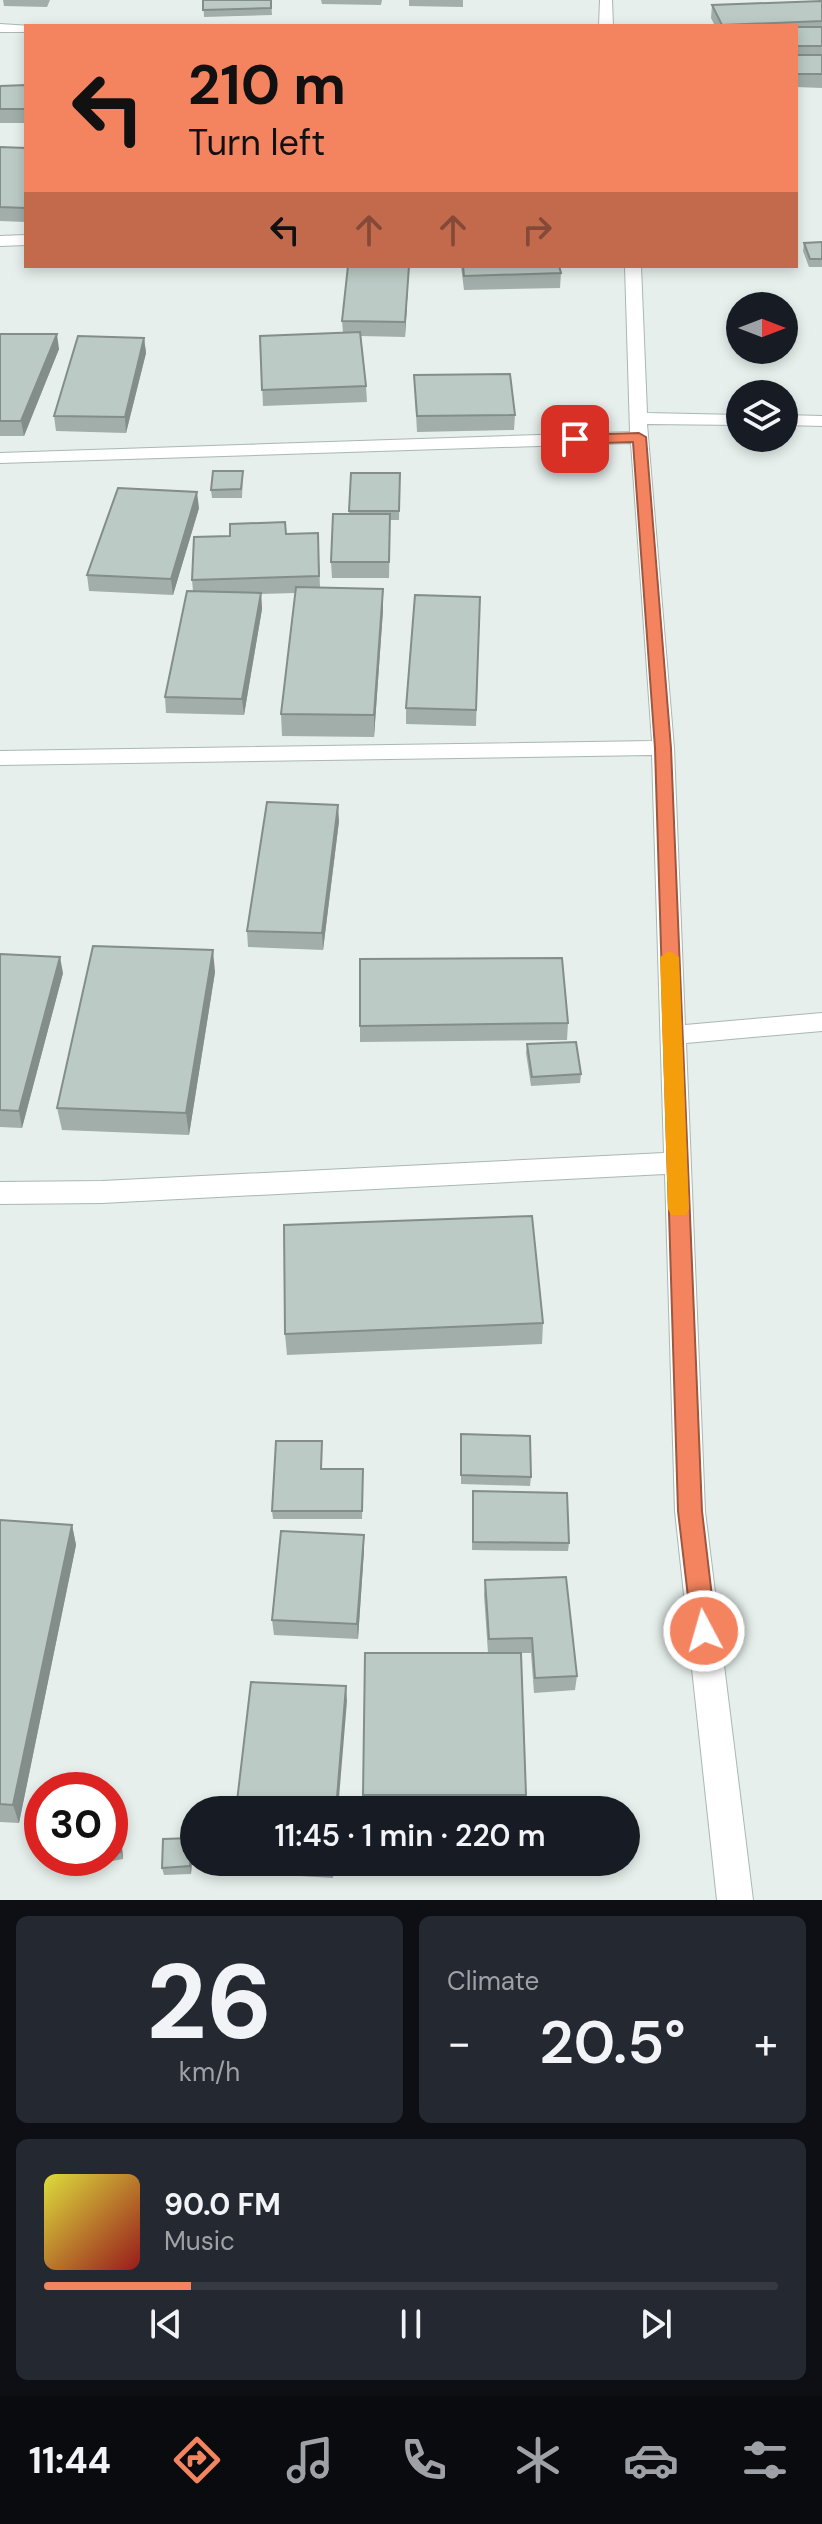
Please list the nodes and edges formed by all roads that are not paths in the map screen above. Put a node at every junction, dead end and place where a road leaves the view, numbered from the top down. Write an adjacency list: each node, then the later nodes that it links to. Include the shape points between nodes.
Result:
1 (606, 0): 2 (street)
2 (606, 24)
3 (0, 28): 4 (street)
4 (24, 28)
5 (24, 240): 6 (street)
6 (0, 241)
7 (633, 268): 11 (street)
8 (798, 420): 10 (street)
9 (726, 421): 11 (street)
10 (822, 421)
11 (638, 428): 12 (street); 13 (street)
12 (0, 458)
13 (663, 748): 14 (street); 16 (street)
14 (0, 758)
15 (822, 1022): 16 (street)
16 (672, 1035): 17 (street)
17 (677, 1163): 18 (street); 19 (street, via 690,1511)
18 (0, 1193)
19 (735, 1900)

